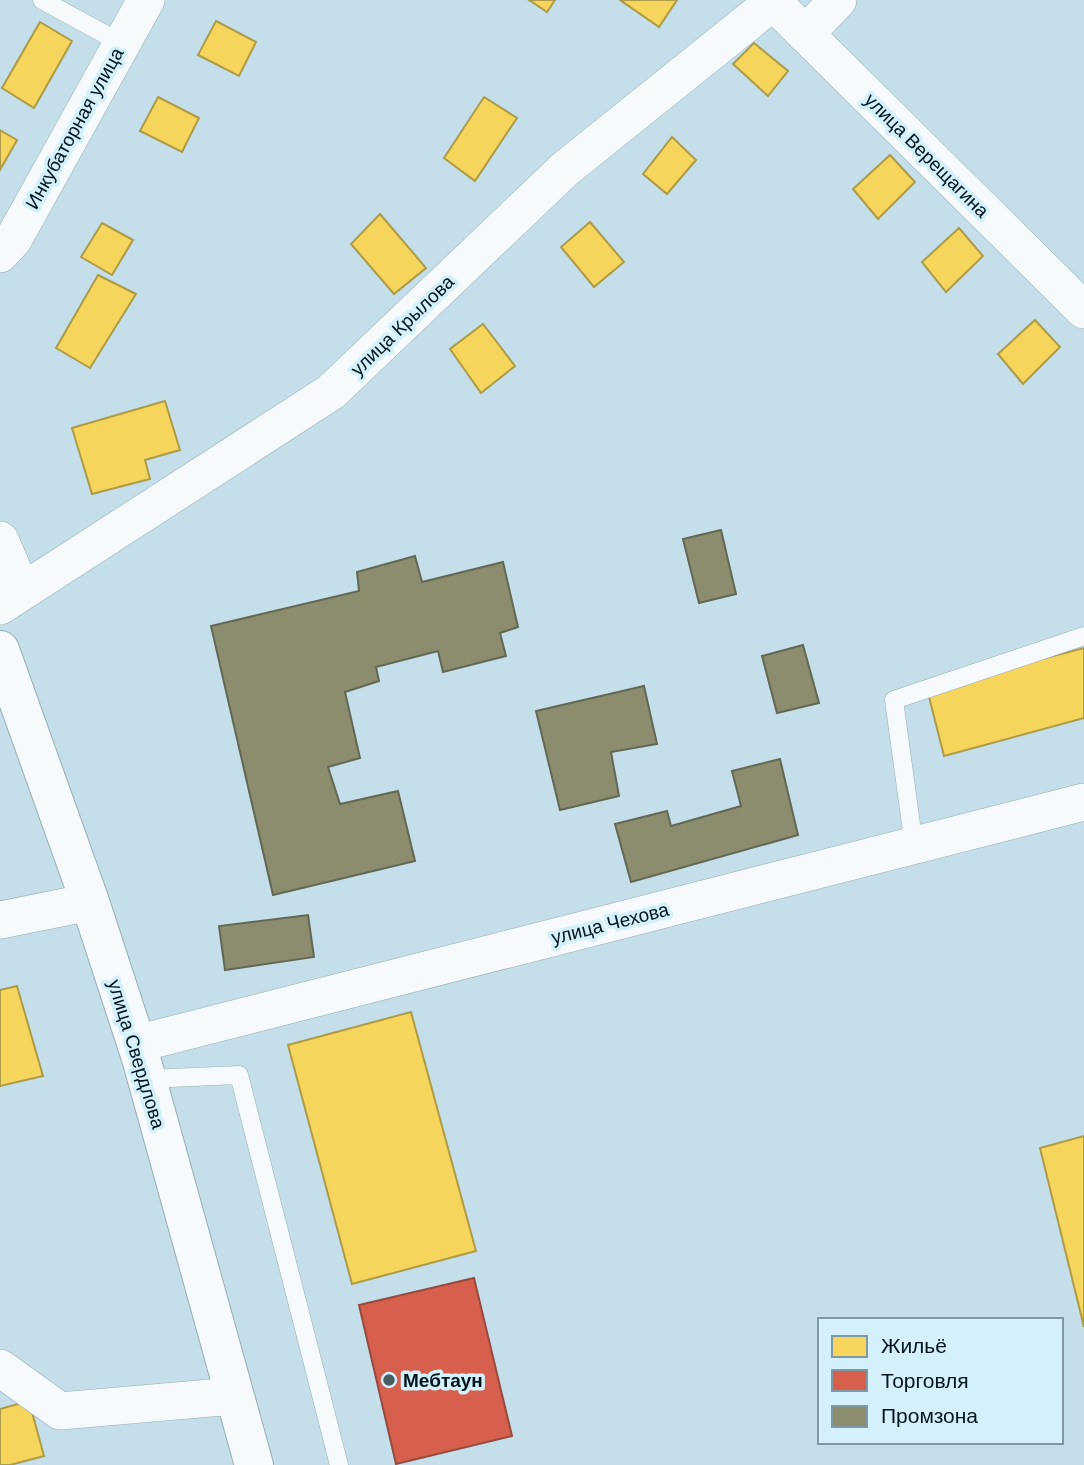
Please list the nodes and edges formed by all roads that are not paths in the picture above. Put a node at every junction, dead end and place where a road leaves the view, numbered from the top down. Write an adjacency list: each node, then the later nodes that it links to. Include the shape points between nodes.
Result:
1 (42, 0): 6 (lane)
2 (146, 0): 6 (street, Инкубаторная улица)
3 (838, 0): 5 (street)
4 (772, 1): 5 (street, улица Верещагина); 10 (street, улица Крылова, via 565,169 331,392)
5 (805, 34): 8 (street, улица Верещагина)
6 (121, 43): 7 (street, Инкубаторная улица, via 13,240)
7 (0, 254)
8 (1084, 310)
9 (0, 540): 10 (street)
10 (11, 599)
11 (1084, 636): 14 (lane, via 894,700)
12 (0, 650): 15 (main road, улица Свердлова)
13 (1084, 802): 14 (street, улица Чехова)
14 (914, 846): 17 (street, улица Чехова)
15 (90, 902): 16 (street); 17 (main road, улица Свердлова)
16 (0, 920)
17 (141, 1062): 19 (main road, улица Свердлова); 21 (lane, via 239,1074)
18 (0, 1368): 19 (street, via 60,1411)
19 (234, 1396): 20 (main road, улица Свердлова)
20 (254, 1465)
21 (339, 1465)

